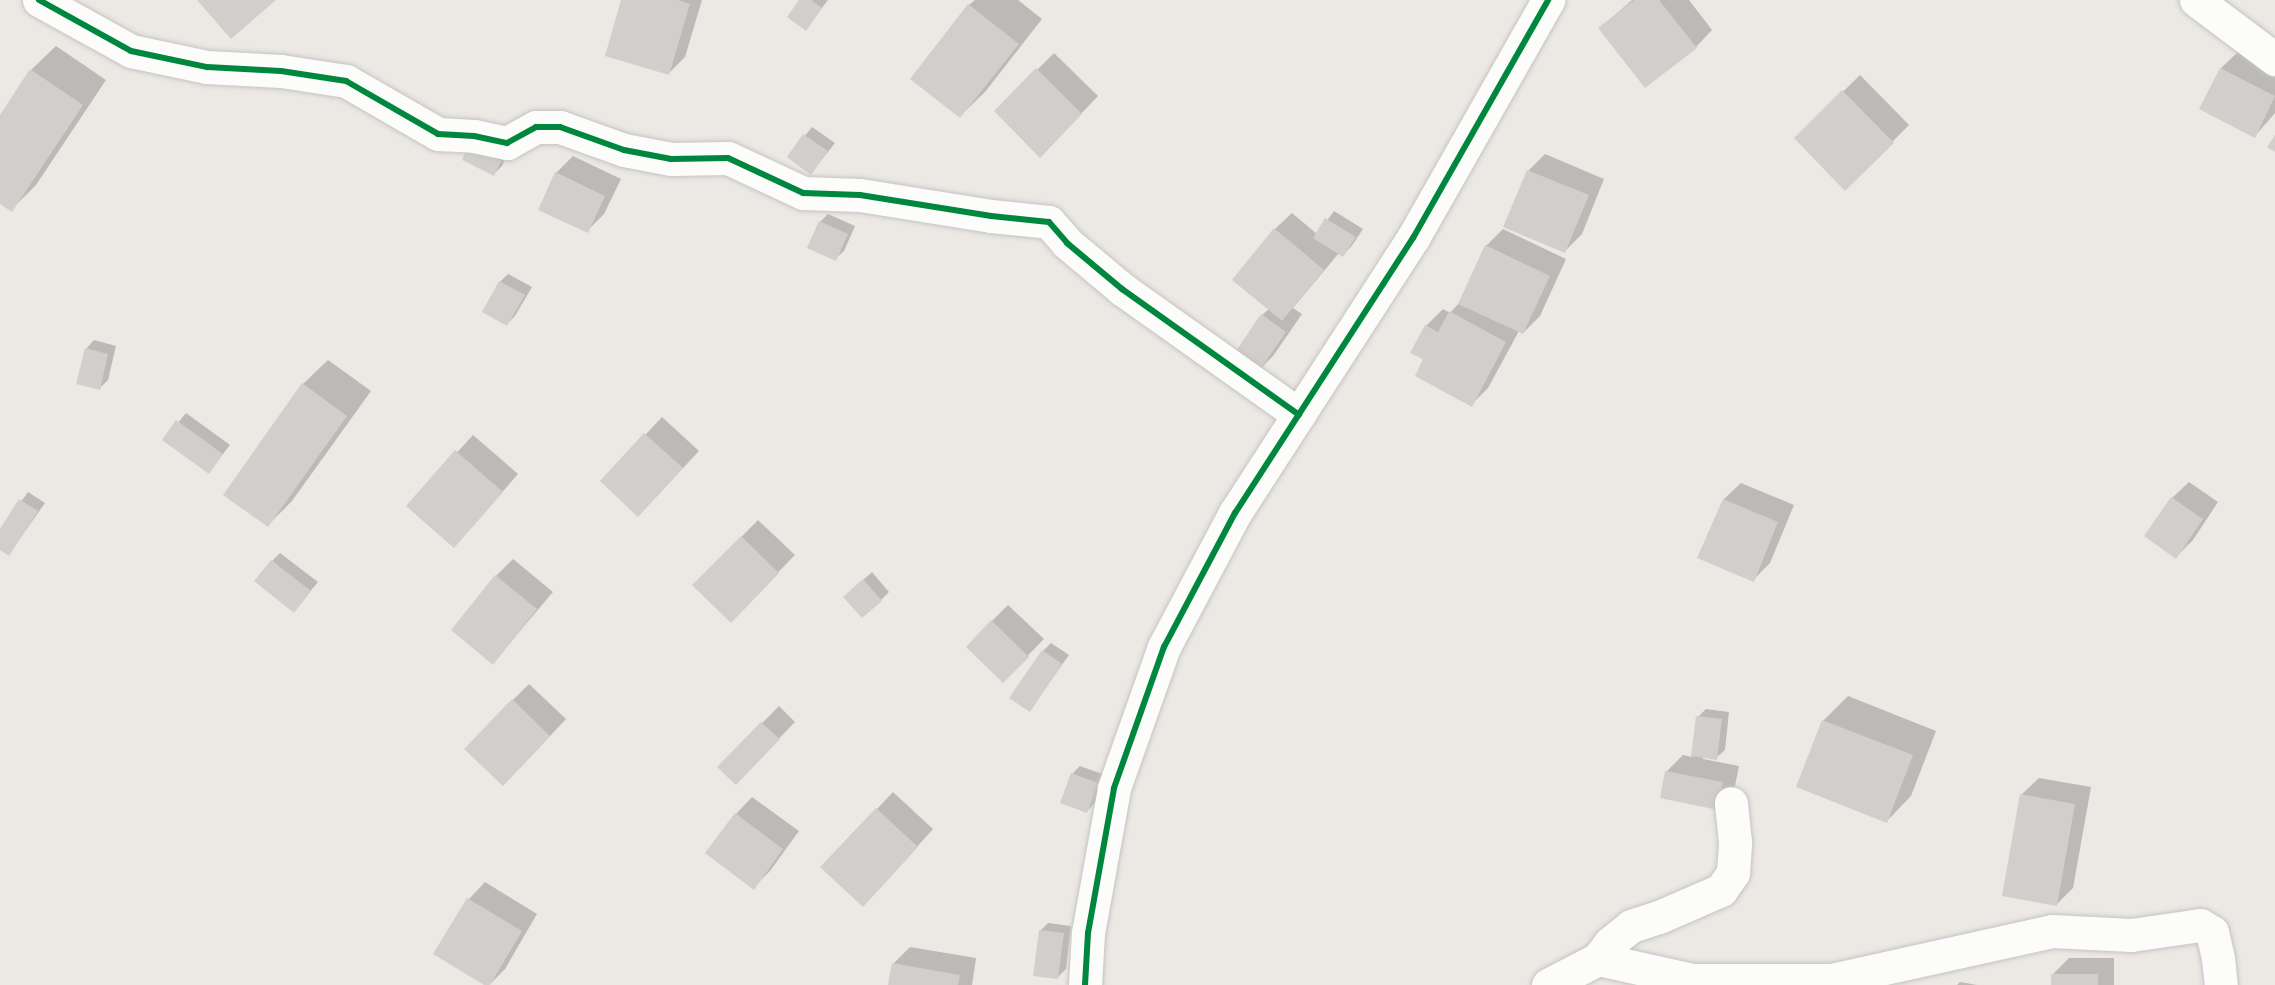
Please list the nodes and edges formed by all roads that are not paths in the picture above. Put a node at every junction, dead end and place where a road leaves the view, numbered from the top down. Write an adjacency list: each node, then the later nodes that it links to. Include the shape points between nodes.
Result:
1 (39, 0): 5 (street, via 131,51 207,67 281,71 346,81 438,134 507,143 536,127 560,127 624,150 671,159 728,158 803,193 860,195 1049,222 1067,243 1122,289)
2 (1548, 0): 5 (street, via 1413,238)
3 (2196, 0): 4 (street)
4 (2275, 59)
5 (1299, 416): 8 (street, via 1235,513 1164,647 1114,788 1088,933)
6 (1731, 803): 7 (street, via 1733,873 1721,890 1630,926 1610,942)
7 (1598, 959): 9 (street); 10 (street, via 1692,980 1831,980 2052,931 2131,935 2200,925 2212,932)
8 (1085, 985)
9 (1548, 985)
10 (2221, 985)

